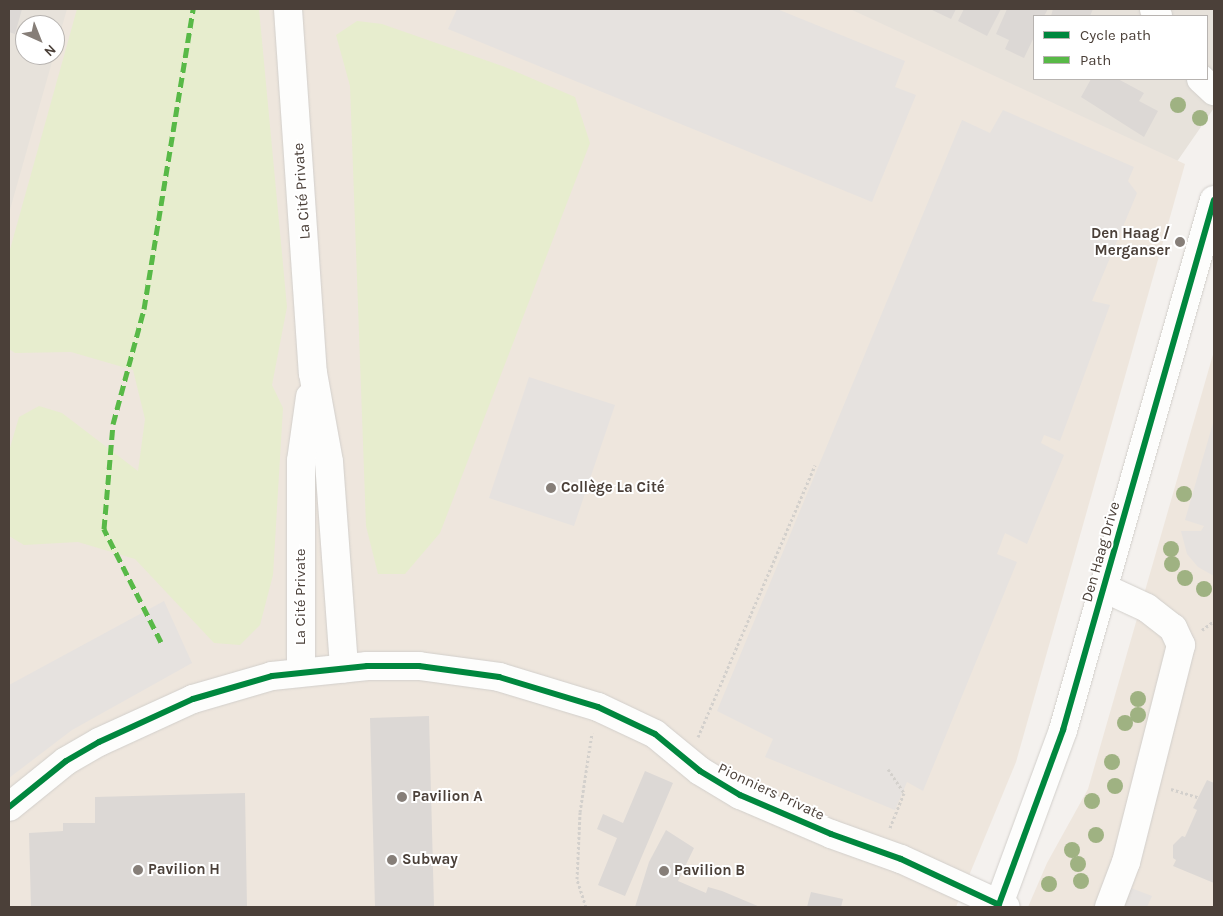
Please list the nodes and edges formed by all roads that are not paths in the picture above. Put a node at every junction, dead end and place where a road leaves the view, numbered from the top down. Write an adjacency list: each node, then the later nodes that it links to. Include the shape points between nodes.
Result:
1 (288, 9): 5 (street, La Cité Private)
2 (1202, 80): 3 (street)
3 (1214, 91)
4 (1214, 200): 6 (street, Den Haag Drive)
5 (313, 373): 7 (street, La Cité Private, via 329,462); 8 (street, La Cité Private, via 301,461)
6 (1104, 588): 10 (street, Den Haag Drive, via 1056,752); 11 (street, via 1147,608 1173,628 1181,645 1126,862)
7 (344, 668): 8 (street, Pionniers Private); 10 (street, Pionniers Private, via 419,666 475,672 577,700 655,734 700,771 740,795 912,864)
8 (301, 672): 9 (street, Pionniers Private, via 225,688 138,722 66,762)
9 (9, 807)
10 (1001, 906)
11 (1110, 907)

